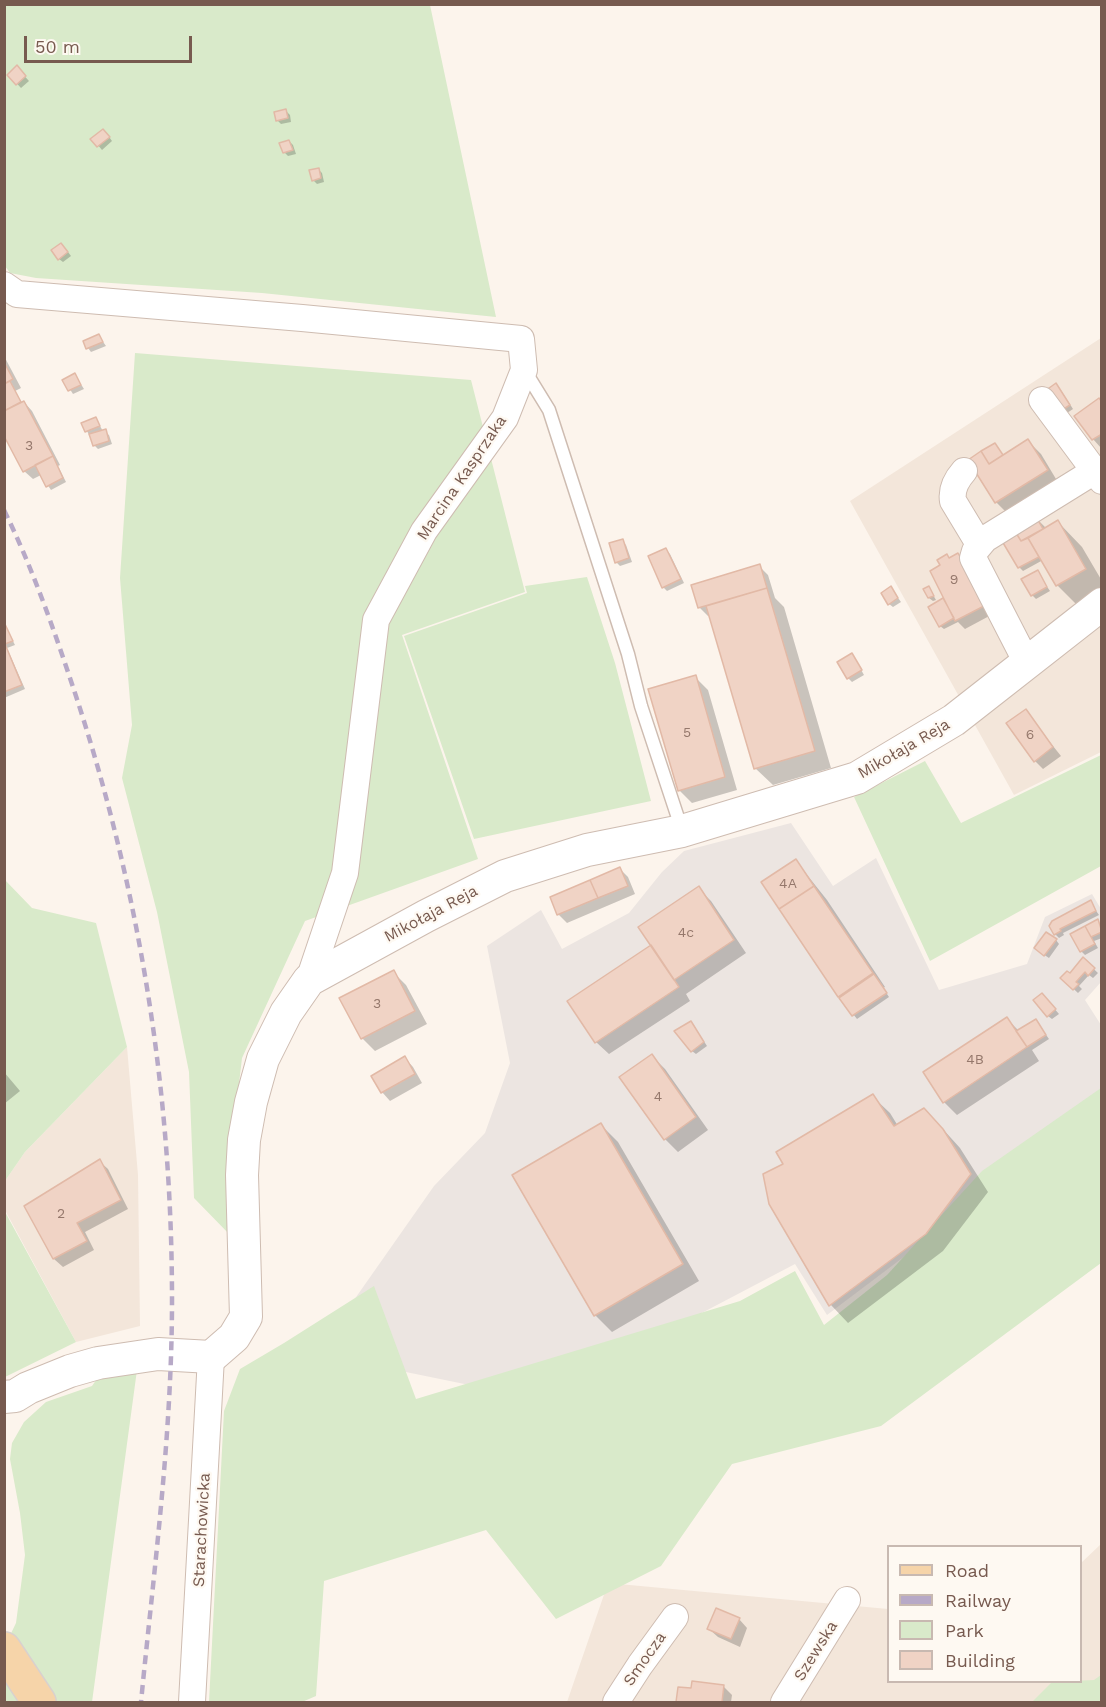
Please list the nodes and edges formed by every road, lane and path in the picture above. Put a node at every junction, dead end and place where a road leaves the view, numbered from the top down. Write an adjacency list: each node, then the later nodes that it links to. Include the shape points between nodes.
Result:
1 (4, 285): 2 (street, Marcina Kasprzaka, via 18,294 521,339)
2 (524, 370): 9 (lane, via 549,410); 10 (street, Marcina Kasprzaka, via 505,418 424,531 376,620 345,873)
3 (1041, 400): 5 (street)
4 (964, 471): 6 (street, via 954,485 953,501)
5 (1097, 476): 6 (street)
6 (979, 544): 8 (street, via 973,558)
7 (1101, 604): 8 (street, Mikołaja Reja)
8 (1027, 663): 9 (street, Mikołaja Reja, via 954,720 857,778)
9 (682, 831): 10 (street, Mikołaja Reja, via 587,850 505,876)
10 (309, 980): 11 (street, Mikołaja Reja, via 262,1059 244,1140 246,1317 234,1337)
11 (211, 1356): 12 (street, via 158,1354 98,1363 28,1388); 17 (street, Starachowicka)
12 (8, 1401)
13 (848, 1600): 19 (street, Szewska)
14 (675, 1617): 18 (street, Smocza)
15 (4, 1649): 16 (main road)
16 (39, 1702)
17 (192, 1702)
18 (616, 1702)
19 (784, 1702)

